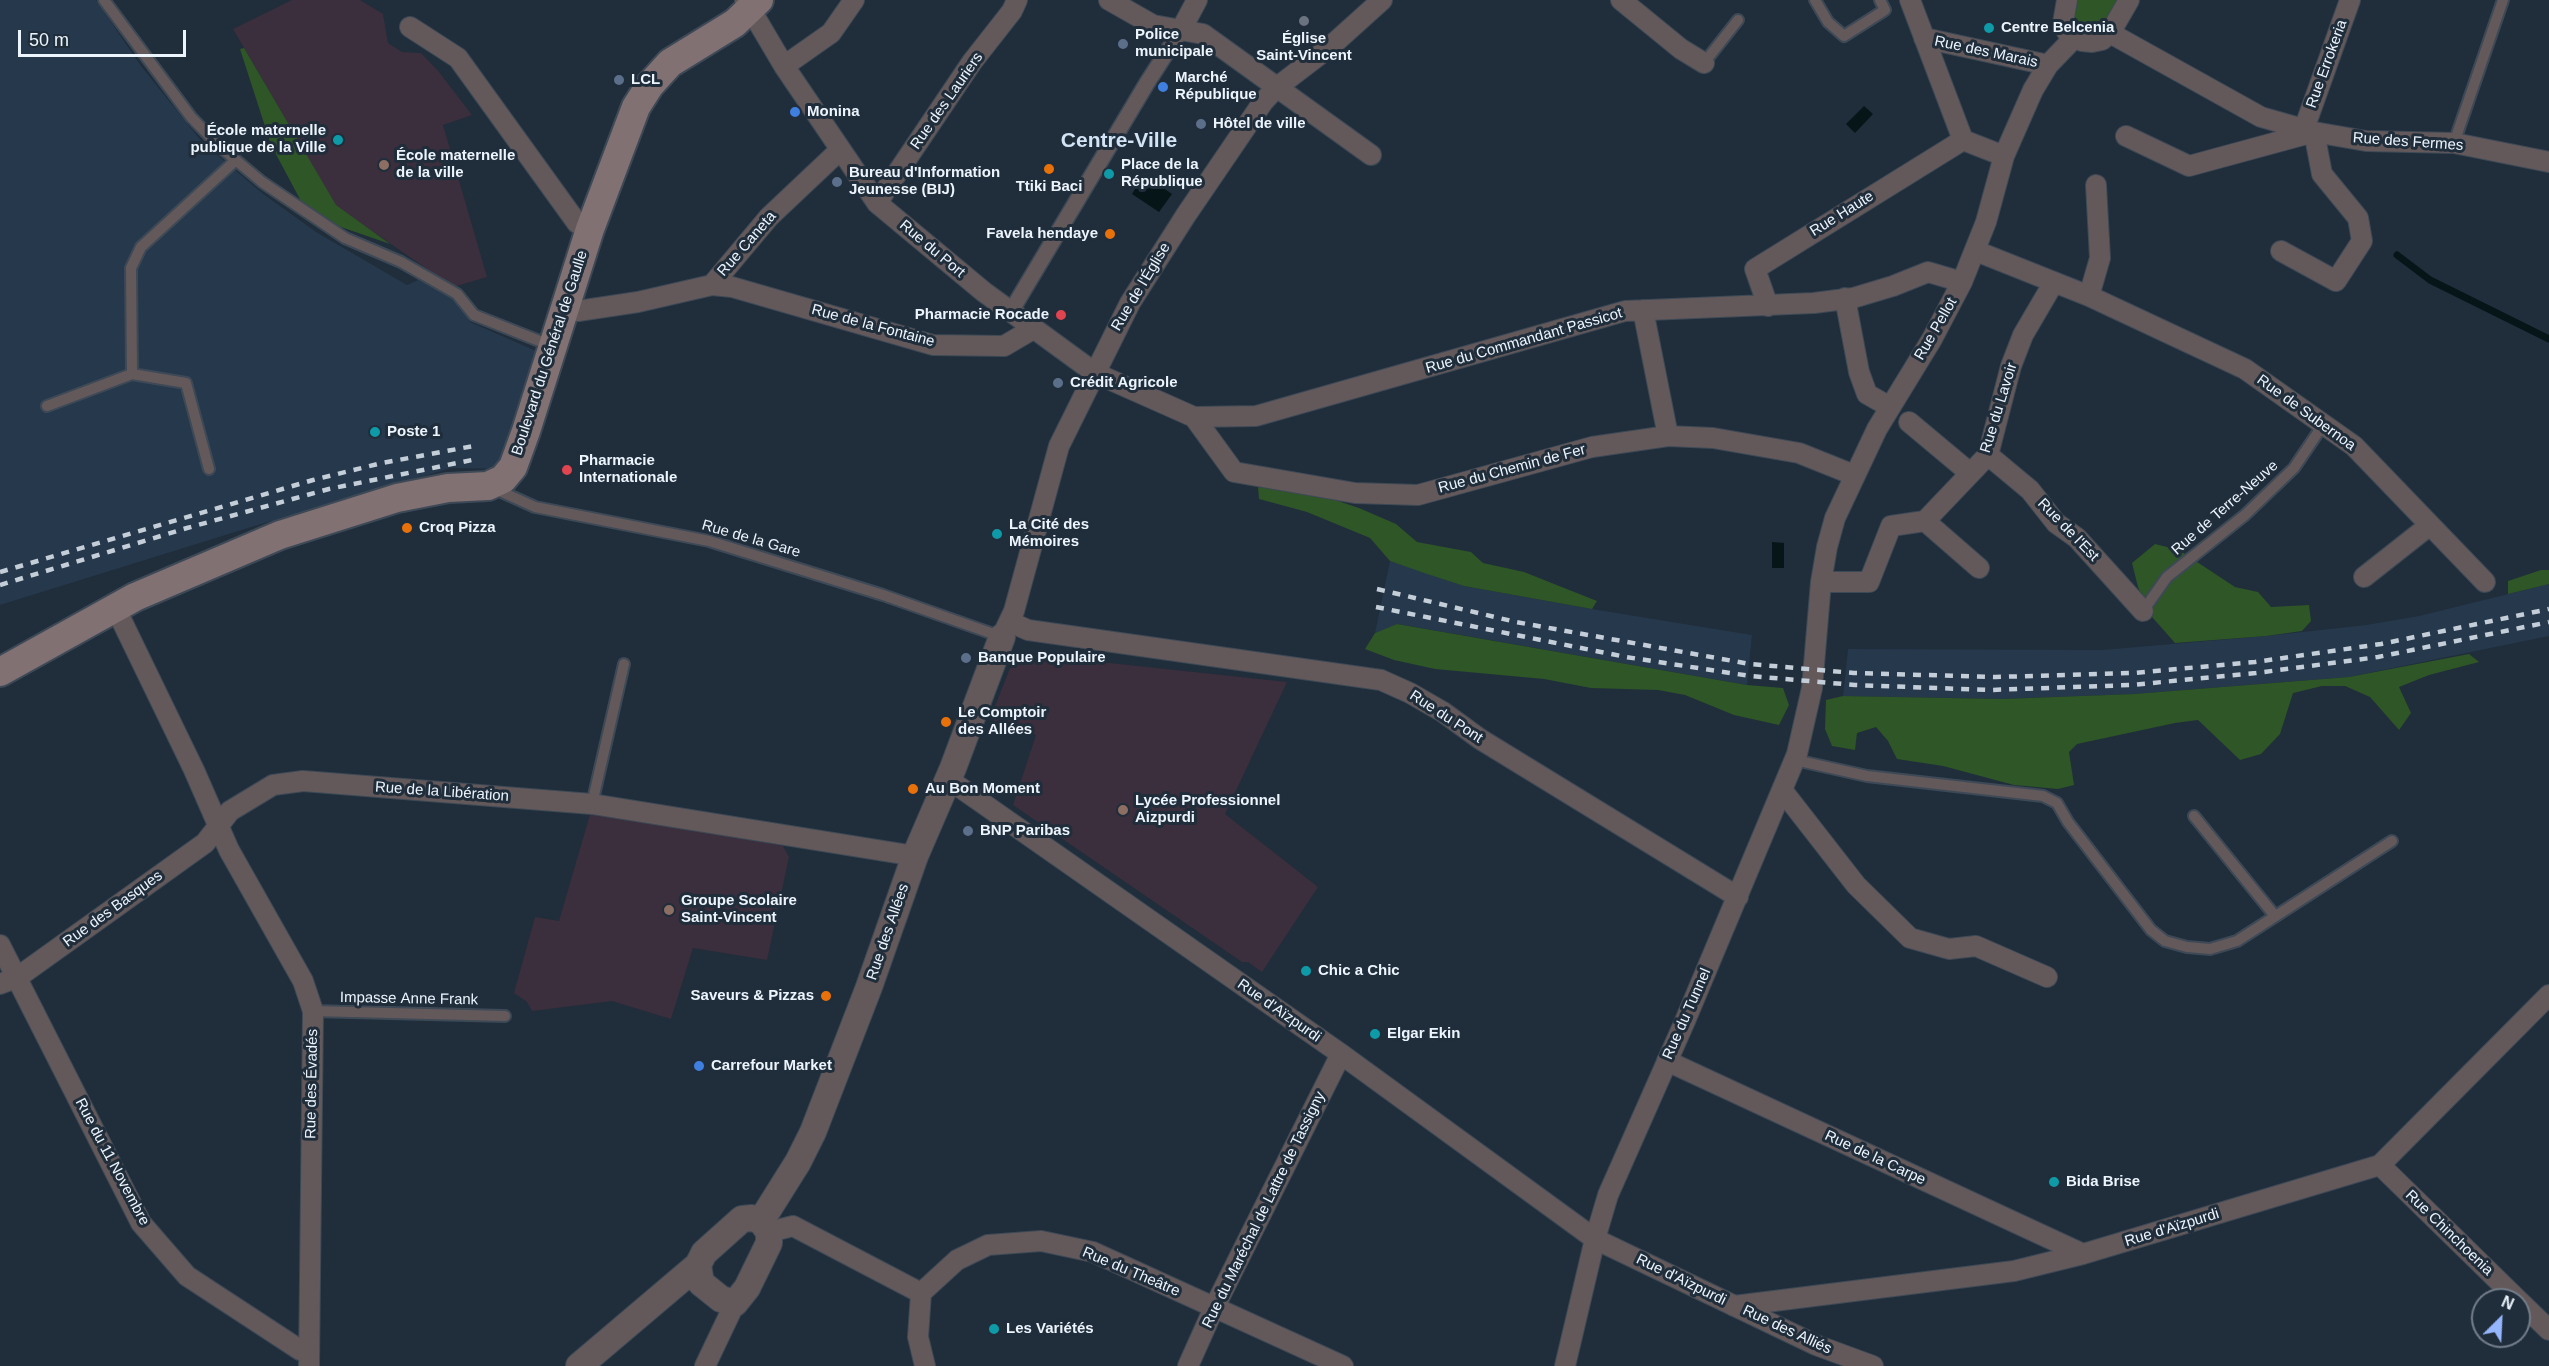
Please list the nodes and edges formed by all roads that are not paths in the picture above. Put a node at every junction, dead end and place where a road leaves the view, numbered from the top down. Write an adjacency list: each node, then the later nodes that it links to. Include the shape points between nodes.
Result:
1 (104, 0): 33 (lane, via 191,117)
2 (854, 0): 24 (street, via 831,33)
3 (1017, 0): 36 (street, Rue des Lauriers)
4 (1109, 0): 18 (street, via 1153,25)
5 (1197, 0): 18 (street)
6 (1382, 0): 25 (street, Rue de l'Église)
7 (1621, 0): 22 (street)
8 (1815, 0): 9 (lane, via 1828,22 1844,36 1885,10)
9 (1880, 0)
10 (1910, 0): 20 (street)
11 (2067, 0): 21 (street, via 2062,23)
12 (2128, 0): 19 (street)
13 (2350, 0): 26 (street, Rue Errokeria)
14 (2503, 0): 29 (lane)
15 (752, 3): 24 (street, Rue du Port); 37 (main road, Boulevard du Général de Gaulle, via 735,23 670,63 650,85 623,137)
16 (1738, 20): 22 (lane)
17 (410, 27): 37 (street, via 458,58 577,223)
18 (1181, 30): 25 (street, via 1203,34); 48 (street)
19 (2110, 33): 21 (street, via 2092,42); 26 (street, Rue des Fermes, via 2261,117)
20 (1924, 38): 23 (street, Rue des Marais); 28 (street)
21 (2074, 38): 23 (street, Rue Pellot)
22 (1704, 63)
23 (2048, 65): 32 (street, Rue Pellot)
24 (784, 66): 30 (street, Rue du Port)
25 (1276, 88): 31 (street); 51 (street, Rue de l'Église, via 1186,215 1130,303)
26 (2309, 130): 27 (street, via 2189,166); 29 (street, Rue des Fermes, via 2366,141); 39 (street, via 2322,174 2358,218 2362,241 2336,281)
27 (2126, 136)
28 (1963, 140): 32 (street); 45 (street, Rue Haute, via 1755,268)
29 (2454, 143): 34 (street, Rue des Fermes)
30 (840, 150): 36 (street, Rue du Port); 42 (street, Rue Caneta, via 769,217)
31 (1371, 155)
32 (2004, 156): 38 (street, Rue Pellot)
33 (236, 160): 50 (lane, via 345,238 401,261 457,294 474,315); 52 (lane, via 141,247 131,268)
34 (2549, 162)
35 (2096, 185): 43 (street, via 2100,258)
36 (877, 203): 48 (street, Rue du Port)
37 (590, 230): 46 (main road, Boulevard du Général de Gaulle)
38 (1976, 251): 40 (street, Rue Pellot); 41 (street)
39 (2282, 251)
40 (1962, 282): 44 (street, Rue du Commandant Passicot, via 1928,272); 54 (street, Rue Pellot)
41 (2055, 282): 43 (street); 59 (street, Rue du Lavoir, via 2023,334)
42 (712, 285): 46 (street, Rue Caneta, via 638,302 578,311); 49 (street, Rue de la Fontaine, via 732,286 933,345 1004,346)
43 (2089, 296): 57 (street, Rue de Subernoa, via 2245,369)
44 (1845, 298): 45 (street, Rue du Commandant Passicot); 54 (street, via 1867,394)
45 (1768, 306): 47 (street, Rue du Commandant Passicot)
46 (564, 308): 50 (main road, Boulevard du Général de Gaulle)
47 (1643, 310): 55 (street, Rue du Commandant Passicot, via 1625,311 1257,416); 58 (street)
48 (1010, 313): 49 (street, Rue du Port)
49 (1033, 329): 51 (street, Rue du Port)
50 (552, 346): 63 (main road, Boulevard du Général de Gaulle, via 513,468 503,479)
51 (1095, 373): 55 (street, Rue du Commandant Passicot); 73 (street, Rue de l'Église, via 1059,446)
52 (132, 374): 53 (lane); 60 (lane, via 186,383)
53 (47, 406)
54 (1890, 407): 62 (street, Rue Pellot)
55 (1194, 417): 58 (street, Rue du Chemin de Fer, via 1234,472 1355,493 1418,495 1592,447)
56 (1909, 422): 61 (street)
57 (2324, 424): 65 (street, Rue de Subernoa, via 2354,446); 71 (lane, Rue de Terre-Neuve, via 2294,468 2245,515 2168,577)
58 (1668, 436): 62 (street, Rue du Chemin de Fer, via 1713,438 1799,453)
59 (1988, 454): 61 (street, Rue du Lavoir); 71 (street, Rue de l'Est, via 2030,490 2056,523 2077,538)
60 (209, 469)
61 (1970, 473): 64 (street, Rue du Lavoir)
62 (1854, 475): 68 (street, Rue Pellot, via 1835,518)
63 (488, 486): 70 (main road, via 448,488 397,498 280,535 135,597); 73 (lane, Rue de la Gare, via 535,507 709,542)
64 (1924, 520): 66 (street); 68 (street, via 1891,526 1869,582)
65 (2430, 525): 67 (street); 69 (street, Rue de Subernoa)
66 (1979, 568)
67 (2364, 577)
68 (1821, 582): 72 (street, Rue Pellot)
69 (2485, 582)
70 (116, 609): 75 (main road); 81 (street)
71 (2143, 611)
72 (1816, 627): 76 (street, Rue du Tunnel, via 1810,697)
73 (1006, 629): 77 (street, Rue des Allées); 84 (street, Rue du Pont, via 1381,680 1443,712 1480,739)
74 (624, 664): 79 (lane)
75 (0, 672)
76 (1794, 760): 78 (street, Rue du Tunnel); 85 (lane, via 1867,776 2043,796 2057,803 2145,923 2165,941 2210,949 2237,940)
77 (948, 779): 83 (street, Rue des Allées); 92 (street, Rue d'Aïzpurdi)
78 (1782, 789): 84 (street, Rue du Tunnel); 87 (street, via 1856,885 1910,938 1948,949 1976,945)
79 (592, 804): 81 (street, Rue de la Libération, via 303,781 273,785 230,811); 83 (street, Rue de la Libération)
80 (2194, 816): 85 (lane)
81 (219, 825): 88 (street, Rue des Basques, via 205,843); 90 (street, Rue des Évadés, via 229,850 303,981)
82 (2392, 842): 85 (lane)
83 (915, 856): 95 (street, Rue des Allées, via 813,1132)
84 (1738, 897): 93 (street, Rue du Tunnel)
85 (2275, 916)
86 (0, 945): 88 (street, Rue du 11 Novembre)
87 (2047, 977)
88 (9, 981): 106 (street, Rue du 11 Novembre, via 141,1223 187,1276)
89 (2549, 995): 94 (street, Rue d'Aïzpurdi)
90 (313, 1011): 91 (lane, Impasse Anne Frank); 106 (street, Rue des Évadés)
91 (505, 1016)
92 (1341, 1054): 96 (street, Rue d'Aïzpurdi); 103 (street, Rue du Maréchal de Lattre de Tassigny)
93 (1667, 1061): 96 (street, Rue du Tunnel, via 1608,1196); 97 (street, Rue de la Carpe)
94 (2380, 1166): 97 (street, Rue d'Aïzpurdi); 99 (street, Rue Chinchoenia)
95 (772, 1223): 98 (street, via 742,1219 704,1253); 100 (street); 101 (street, Rue des Allées, via 769,1243 758,1268)
96 (1595, 1239): 102 (street, Rue d'Aïzpurdi); 112 (street, Rue du Tunnel)
97 (2083, 1254): 102 (street, Rue d'Aïzpurdi, via 2014,1271)
98 (700, 1274): 101 (street, via 722,1299); 107 (street, via 667,1292)
99 (2507, 1288)
100 (921, 1293): 103 (street, Rue du Theâtre, via 957,1260 988,1245 1041,1241 1093,1252); 109 (street, via 918,1337)
101 (735, 1303): 108 (street)
102 (1734, 1306): 113 (street, Rue des Alliés, via 1816,1345)
103 (1214, 1308): 110 (street, Rue du Maréchal de Lattre de Tassigny); 111 (street, Rue du Theâtre)
104 (2531, 1312): 105 (street, Rue Chinchoenia)
105 (2549, 1330)
106 (309, 1359)
107 (579, 1366)
108 (705, 1366)
109 (925, 1366)
110 (1188, 1366)
111 (1343, 1366)
112 (1565, 1366)
113 (1873, 1366)

